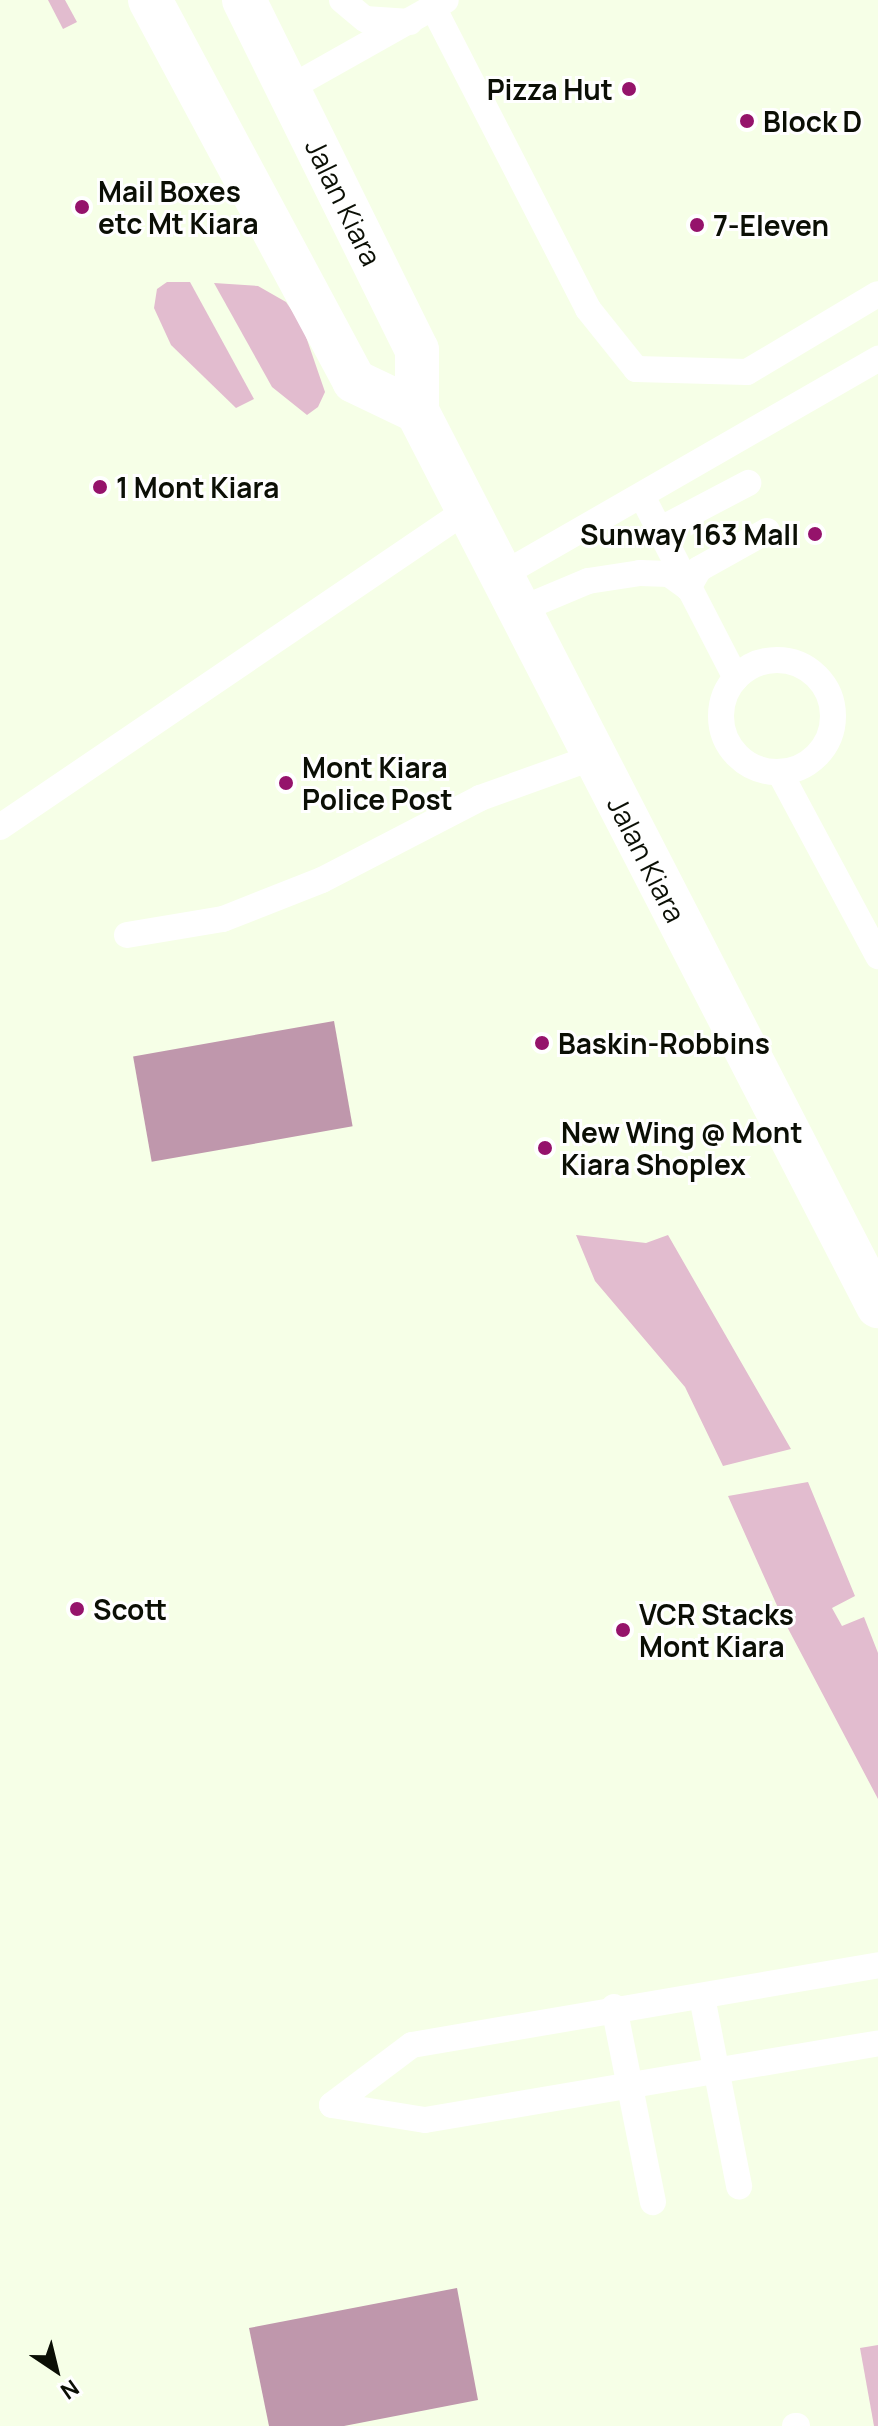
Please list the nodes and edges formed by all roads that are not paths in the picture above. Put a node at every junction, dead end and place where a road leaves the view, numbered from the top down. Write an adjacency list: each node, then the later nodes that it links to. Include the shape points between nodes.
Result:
1 (150, 0): 8 (main road, via 354,381)
2 (244, 0): 5 (main road, Jalan Kiara)
3 (342, 0): 4 (lane, via 365,19)
4 (432, 11): 5 (lane); 6 (lane, via 588,309 636,369 747,372)
5 (288, 89): 8 (main road, Jalan Kiara, via 417,350)
6 (878, 294)
7 (878, 359): 10 (lane)
8 (417, 411): 11 (main road, Jalan Kiara)
9 (748, 483): 12 (lane)
10 (642, 496): 12 (lane); 15 (lane)
11 (467, 510): 15 (main road, Jalan Kiara); 19 (lane)
12 (659, 530): 14 (lane)
13 (767, 531): 14 (lane, via 699,569)
14 (688, 588): 15 (lane, via 669,574 640,573); 16 (lane)
15 (510, 592): 17 (main road, Jalan Kiara)
16 (736, 678): 18 (lane, via 721,712 730,748 761,771); 18 (lane, via 769,660 787,661 829,693 834,711 825,746 797,769)
17 (594, 757): 20 (lane, via 480,798 322,880 223,919); 22 (main road, Jalan Kiara)
18 (780, 773): 21 (lane)
19 (0, 827)
20 (127, 935)
21 (878, 956)
22 (878, 1306)
23 (878, 1965): 24 (lane)
24 (702, 1997): 25 (lane); 27 (lane)
25 (614, 2007): 28 (lane); 28 (lane, via 412,2045 332,2105 425,2120)
26 (878, 2043): 27 (lane)
27 (713, 2072): 28 (lane); 29 (lane)
28 (625, 2083): 30 (lane)
29 (739, 2186)
30 (653, 2202)

